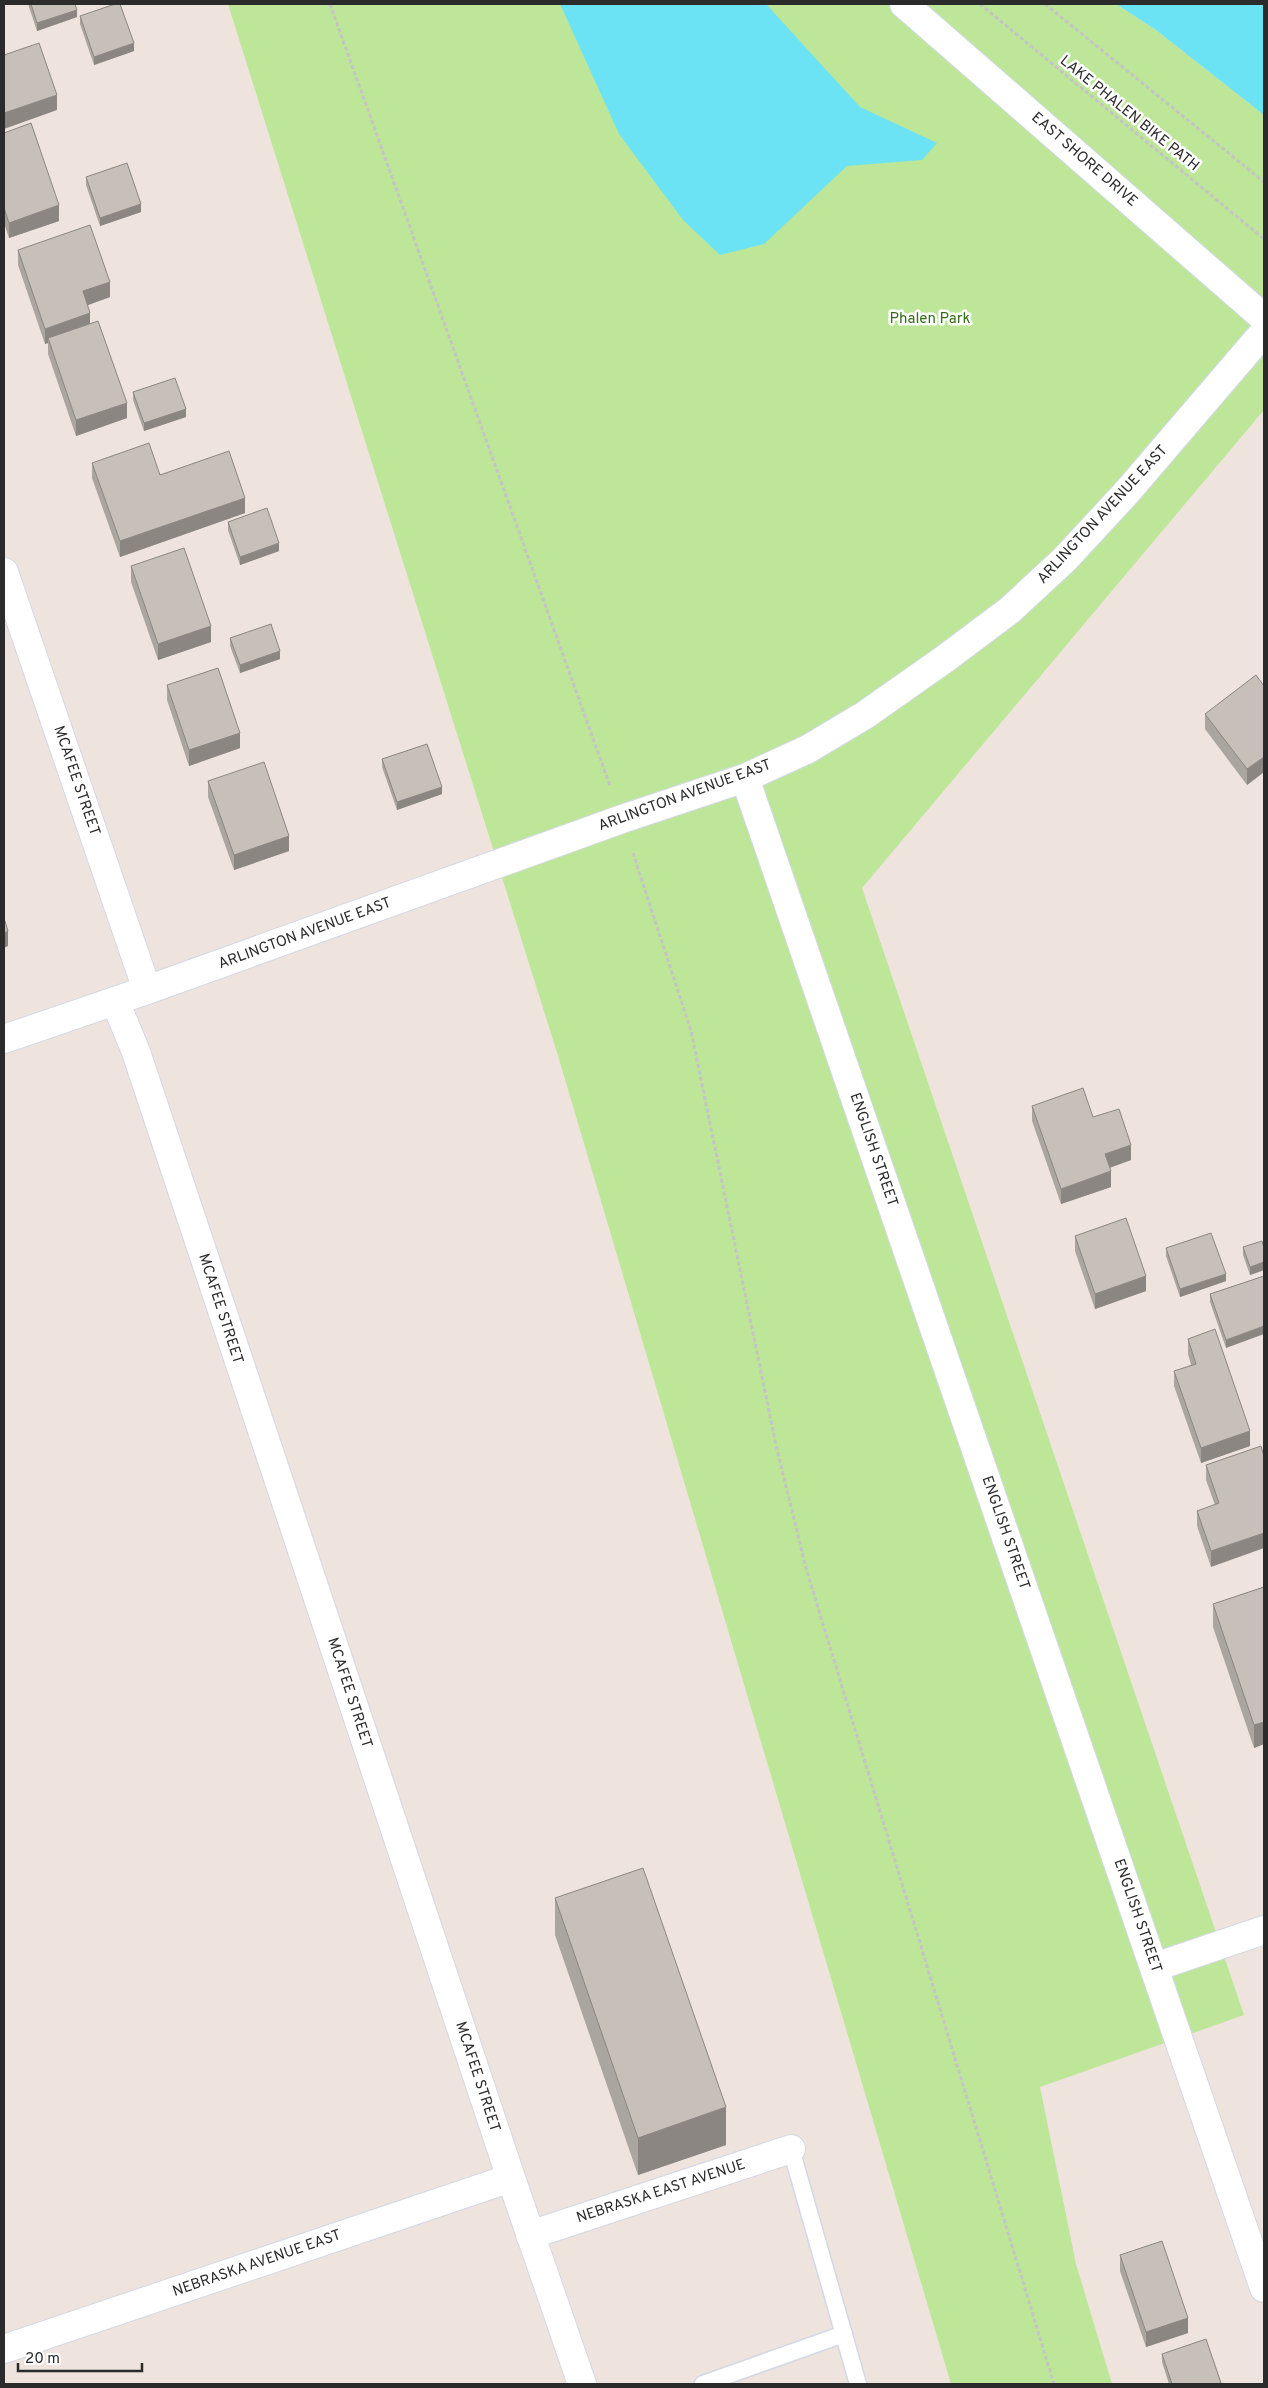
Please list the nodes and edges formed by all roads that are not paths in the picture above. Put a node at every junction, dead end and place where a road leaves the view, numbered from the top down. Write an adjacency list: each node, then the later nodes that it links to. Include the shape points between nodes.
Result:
1 (904, 4): 2 (street, EAST SHORE DRIVE)
2 (1264, 318)
3 (1264, 332): 5 (street, ARLINGTON AVENUE EAST, via 1065,560 1010,610 865,715 808,749)
4 (4, 572): 6 (street, MCAFEE STREET)
5 (745, 778): 6 (street, ARLINGTON AVENUE EAST, via 622,819); 10 (street, ENGLISH STREET)
6 (148, 990): 7 (street, ARLINGTON AVENUE EAST)
7 (115, 1002): 8 (street, ARLINGTON AVENUE EAST); 12 (street, MCAFEE STREET, via 136,1052)
8 (4, 1039)
9 (1264, 1930): 10 (street)
10 (1155, 1967): 14 (street, ENGLISH STREET)
11 (791, 2149): 13 (street, NEBRASKA EAST AVENUE); 15 (lane)
12 (511, 2178): 13 (street, MCAFEE STREET); 16 (street, NEBRASKA AVENUE EAST)
13 (530, 2235): 17 (street, MCAFEE STREET)
14 (1264, 2288)
15 (844, 2334): 18 (lane); 19 (lane)
16 (4, 2349)
17 (582, 2384)
18 (702, 2384)
19 (858, 2384)

